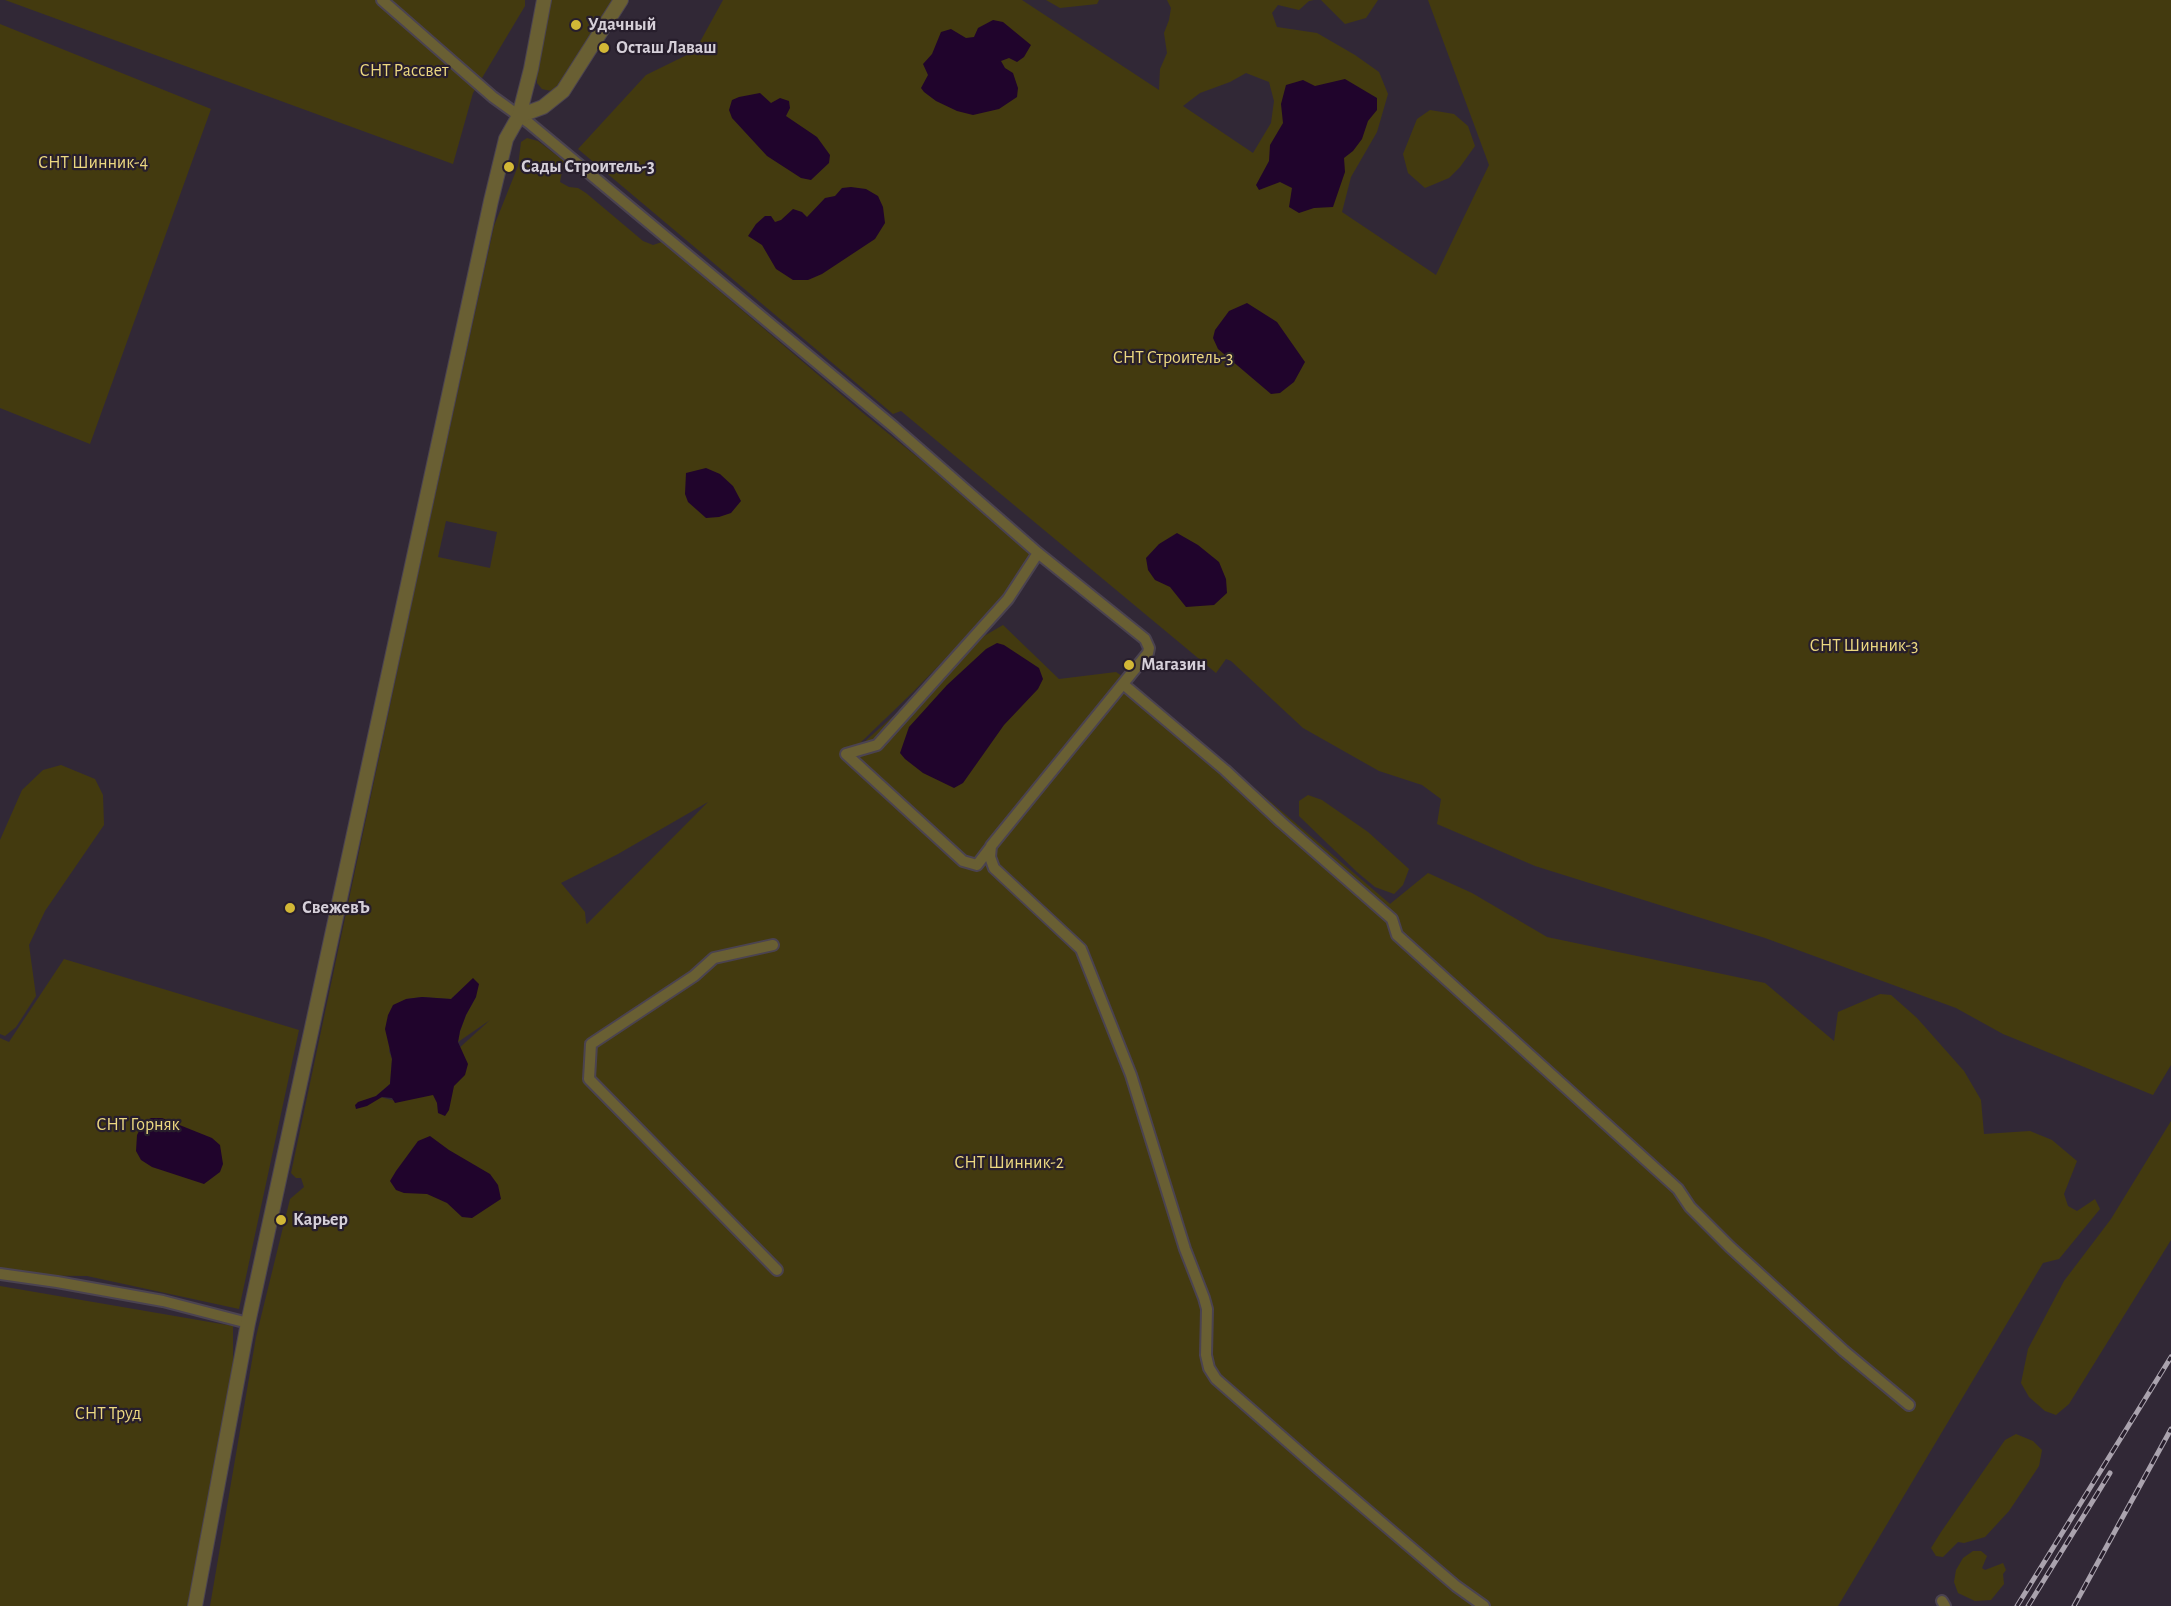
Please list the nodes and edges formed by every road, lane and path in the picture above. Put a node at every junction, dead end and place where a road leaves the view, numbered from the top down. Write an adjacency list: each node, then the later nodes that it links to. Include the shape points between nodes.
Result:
1 (382, 0): 4 (street)
2 (544, 0): 4 (street)
3 (621, 0): 4 (street, via 563,91 543,107)
4 (519, 116): 5 (street, via 894,427); 11 (street, via 506,139 491,201)
5 (1038, 553): 6 (street, via 1145,639 1148,653); 7 (street, via 1008,599 878,745 846,754 963,861 977,866)
6 (1123, 684): 7 (street); 12 (street, via 1392,919 1396,935 1678,1189 1690,1207 1730,1247 1827,1336)
7 (991, 846): 14 (street, via 994,868 1081,949 1114,1026 1207,1309 1206,1355 1216,1379)
8 (773, 945): 9 (street, via 714,958 694,976 591,1044 589,1079)
9 (777, 1270)
10 (0, 1274): 11 (street, via 163,1301)
11 (248, 1323): 13 (street)
12 (1909, 1405)
13 (195, 1606)
14 (1484, 1606)

